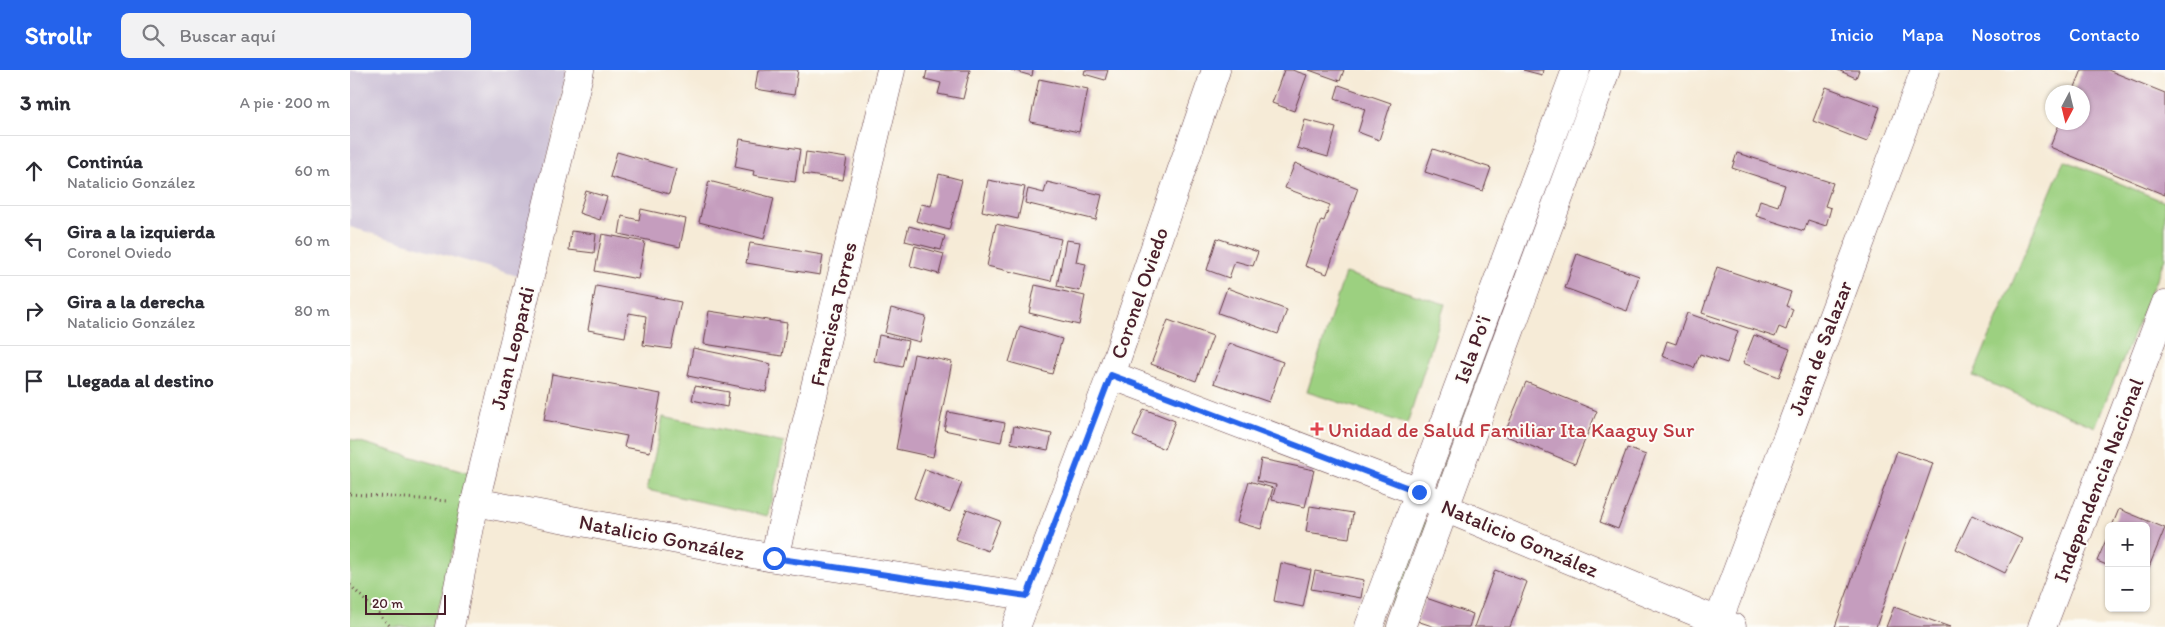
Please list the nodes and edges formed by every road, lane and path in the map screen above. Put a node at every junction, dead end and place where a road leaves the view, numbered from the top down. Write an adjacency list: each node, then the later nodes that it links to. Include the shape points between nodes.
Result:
1 (580, 70): 11 (street, Juan Leopardi)
2 (891, 70): 13 (street, Francisca Torres)
3 (1216, 70): 8 (street, Coronel Oviedo)
4 (1576, 70): 9 (street, Isla Po'i)
5 (1606, 70): 12 (street, Isla Po'i)
6 (1924, 70): 16 (street, Juan de Salazar)
7 (2165, 305): 22 (street, Independencia Nacional)
8 (1111, 375): 9 (street, Natalicio González); 15 (street, Coronel Oviedo)
9 (1419, 492): 12 (street, Natalicio González); 20 (street, Isla Po'i)
10 (350, 494): 11 (path)
11 (466, 502): 13 (street, Natalicio González); 18 (street, Juan Leopardi)
12 (1445, 508): 16 (street, Natalicio González); 21 (street, Isla Po'i)
13 (774, 558): 15 (street, Natalicio González)
14 (350, 585): 17 (path)
15 (1027, 596): 19 (street, Coronel Oviedo)
16 (1722, 625)
17 (391, 627)
18 (450, 627)
19 (1016, 627)
20 (1368, 627)
21 (1401, 627)
22 (2042, 627)

